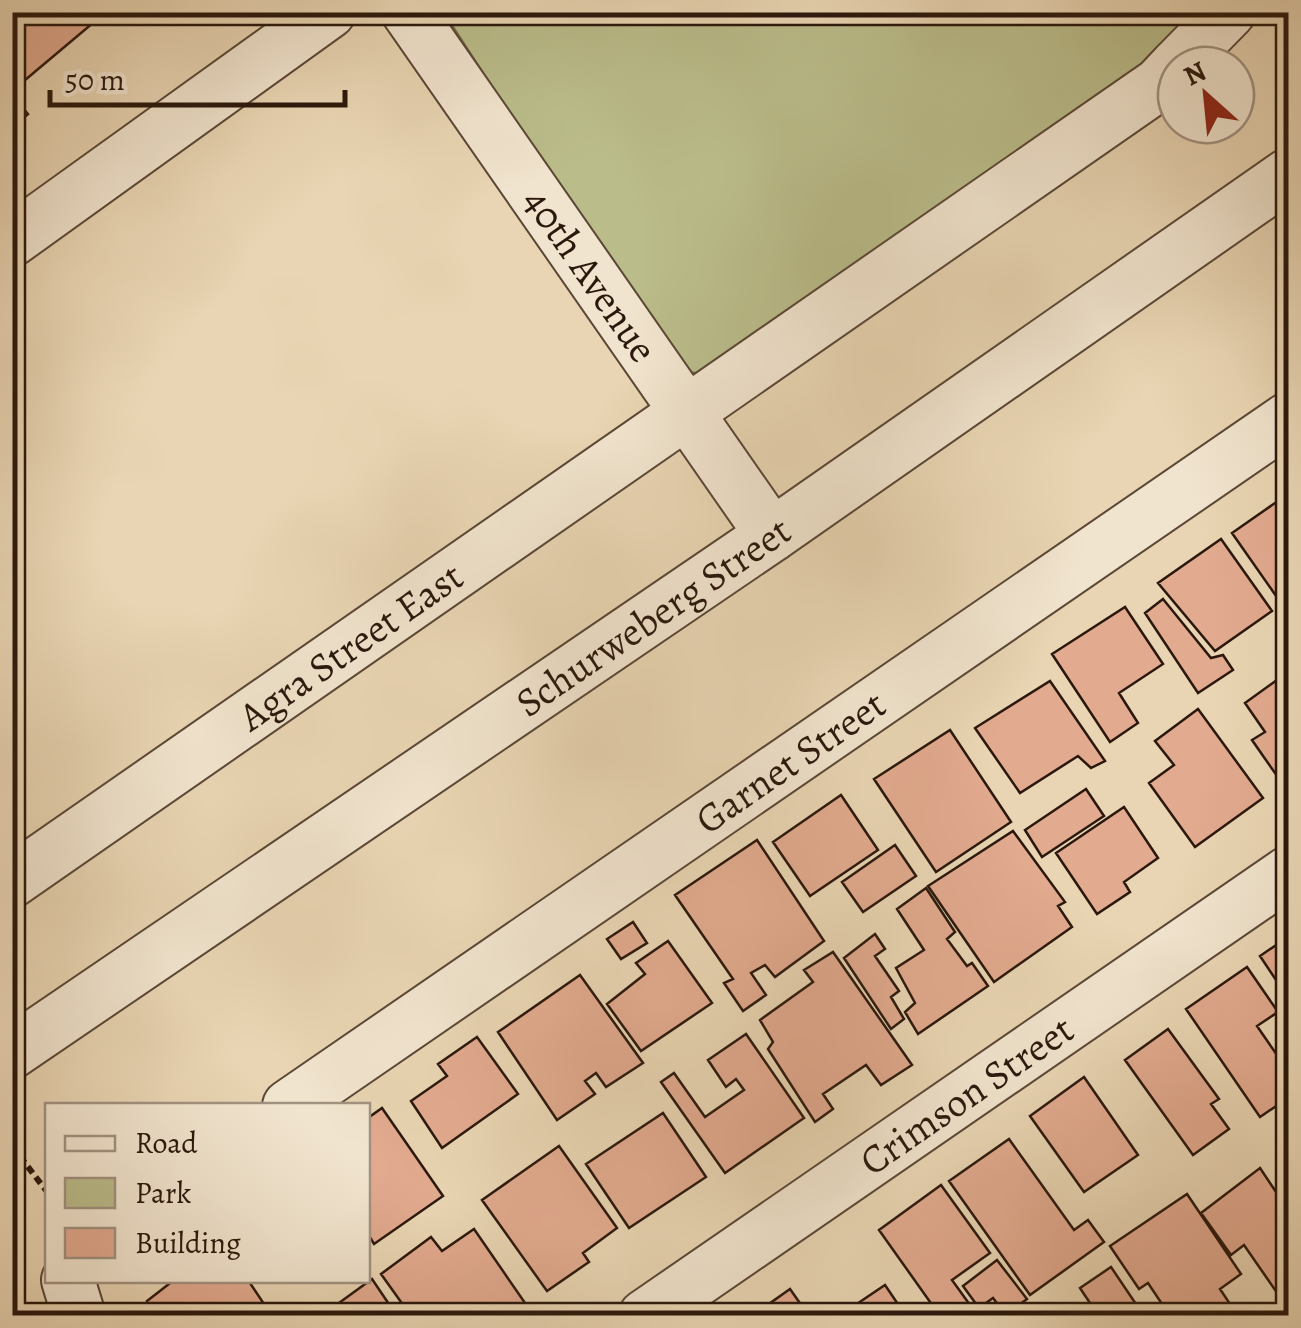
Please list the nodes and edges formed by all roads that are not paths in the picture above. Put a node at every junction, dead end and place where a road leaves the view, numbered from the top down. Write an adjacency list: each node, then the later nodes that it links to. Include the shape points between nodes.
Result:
1 (329, 12): 7 (street)
2 (408, 12): 8 (street, 40th Avenue)
3 (1229, 12): 4 (street, Agra Street East)
4 (1197, 45)
5 (1156, 86): 8 (street, Agra Street East)
6 (1288, 175): 10 (street, Schurweberg Street)
7 (12, 240)
8 (688, 412): 10 (street, 40th Avenue); 12 (street, Agra Street East)
9 (1288, 419): 14 (street, Garnet Street)
10 (772, 535): 13 (street, Schurweberg Street)
11 (1288, 874): 17 (street, Crimson Street)
12 (12, 881)
13 (12, 1052)
14 (293, 1103)
15 (69, 1283): 16 (street)
16 (79, 1316)
17 (646, 1316)

